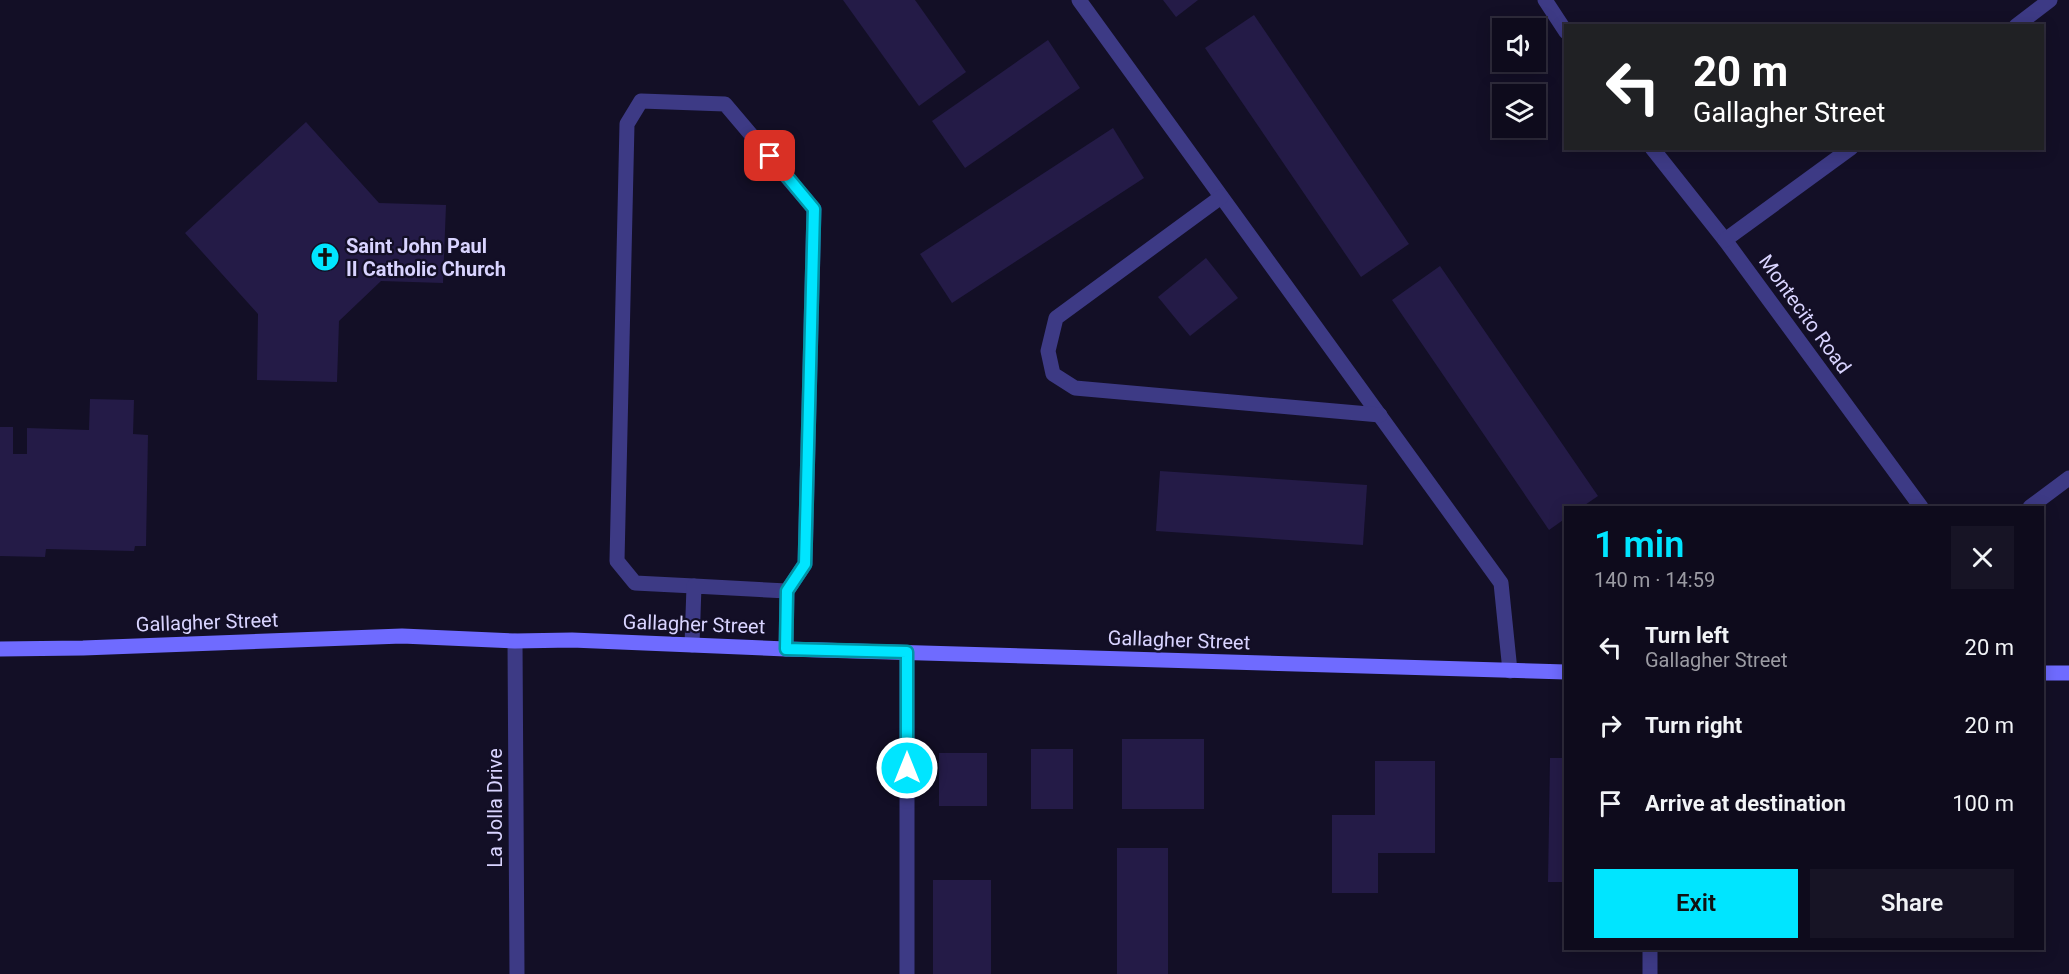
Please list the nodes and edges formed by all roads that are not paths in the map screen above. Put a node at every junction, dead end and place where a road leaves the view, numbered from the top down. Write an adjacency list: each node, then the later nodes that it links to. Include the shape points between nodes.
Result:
1 (1079, 0): 8 (street)
2 (1545, 0): 5 (street)
3 (2049, 0): 4 (street)
4 (2019, 24)
5 (1564, 29)
6 (1654, 150): 9 (street, Montecito Road)
7 (1848, 150): 9 (street)
8 (1221, 197): 10 (street); 10 (street, via 1056,318 1048,351 1053,374 1075,388)
9 (1725, 240): 12 (street, Montecito Road)
10 (1380, 415): 21 (street, via 1501,583)
11 (2069, 478): 13 (street)
12 (1921, 506)
13 (2031, 506)
14 (694, 586): 15 (street); 15 (street, via 634,583 617,561 627,124 641,101 725,104 814,209 805,564); 17 (street)
15 (787, 591): 19 (street)
16 (515, 641): 17 (street, Gallagher Street); 18 (street, Gallagher Street, via 402,636); 26 (street, La Jolla Drive)
17 (692, 645): 19 (street, Gallagher Street)
18 (0, 649)
19 (786, 649): 20 (street, Gallagher Street)
20 (907, 652): 21 (street, Gallagher Street); 27 (street)
21 (1509, 671): 22 (street, Gallagher Street)
22 (1564, 672)
23 (2044, 673): 24 (street)
24 (2069, 673)
25 (1650, 950): 28 (street)
26 (517, 974)
27 (908, 974)
28 (1650, 974)

